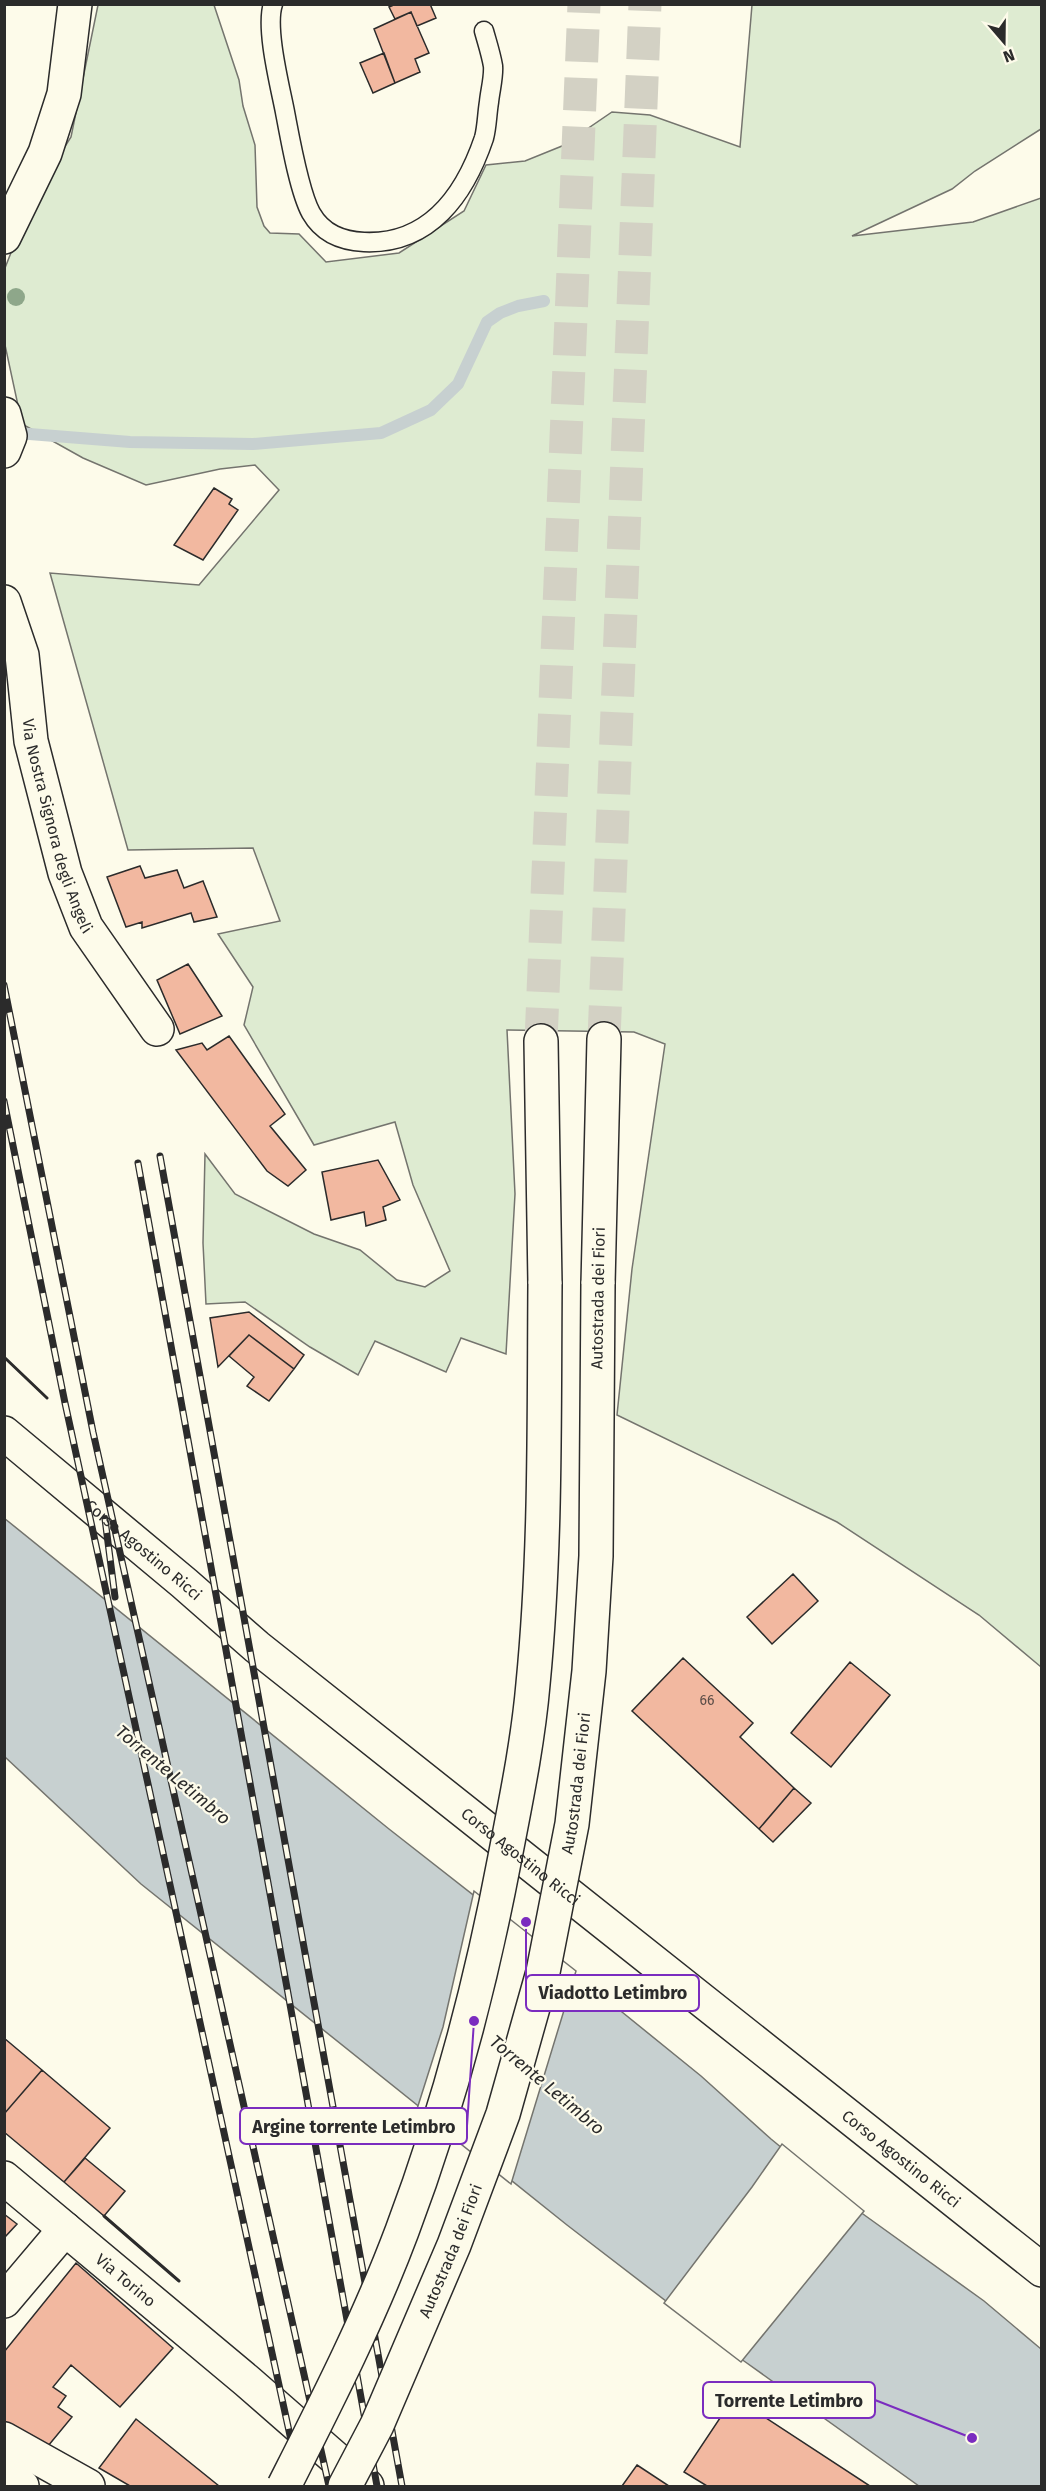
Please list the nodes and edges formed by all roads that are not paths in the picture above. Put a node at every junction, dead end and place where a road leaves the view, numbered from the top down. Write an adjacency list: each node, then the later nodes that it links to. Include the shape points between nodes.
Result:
1 (273, 4): 3 (lane, via 274,58 306,199 327,232 346,241 375,243 430,224 463,188 484,136 493,67)
2 (77, 11): 4 (main road, via 58,114 45,153)
3 (484, 31)
4 (4, 237)
5 (4, 414): 6 (main road, via 10,436)
6 (4, 451)
7 (4, 602): 8 (main road, Via Nostra Signora degli Angeli, via 22,655 31,741 65,873 86,927)
8 (157, 1029)
9 (604, 1039): 21 (main road, Autostrada dei Fiori, bridge, via 596,1556 589,1671 572,1824 543,1972 503,2114 454,2246 377,2425)
10 (541, 1041): 20 (main road, bridge, via 545,1284 542,1549 533,1686 513,1815 489,1941 452,2087 402,2232 338,2379)
11 (4, 1433): 14 (main road, Corso Agostino Ricci, via 257,1647)
12 (4, 2178): 13 (main road, Via Torino)
13 (65, 2229): 15 (main road); 22 (main road, Via Torino, via 248,2381)
14 (1041, 2270)
15 (4, 2301)
16 (4, 2439): 19 (main road)
17 (4, 2472): 18 (main road)
18 (22, 2487)
19 (88, 2487)
20 (284, 2487)
21 (345, 2487)
22 (367, 2487)

